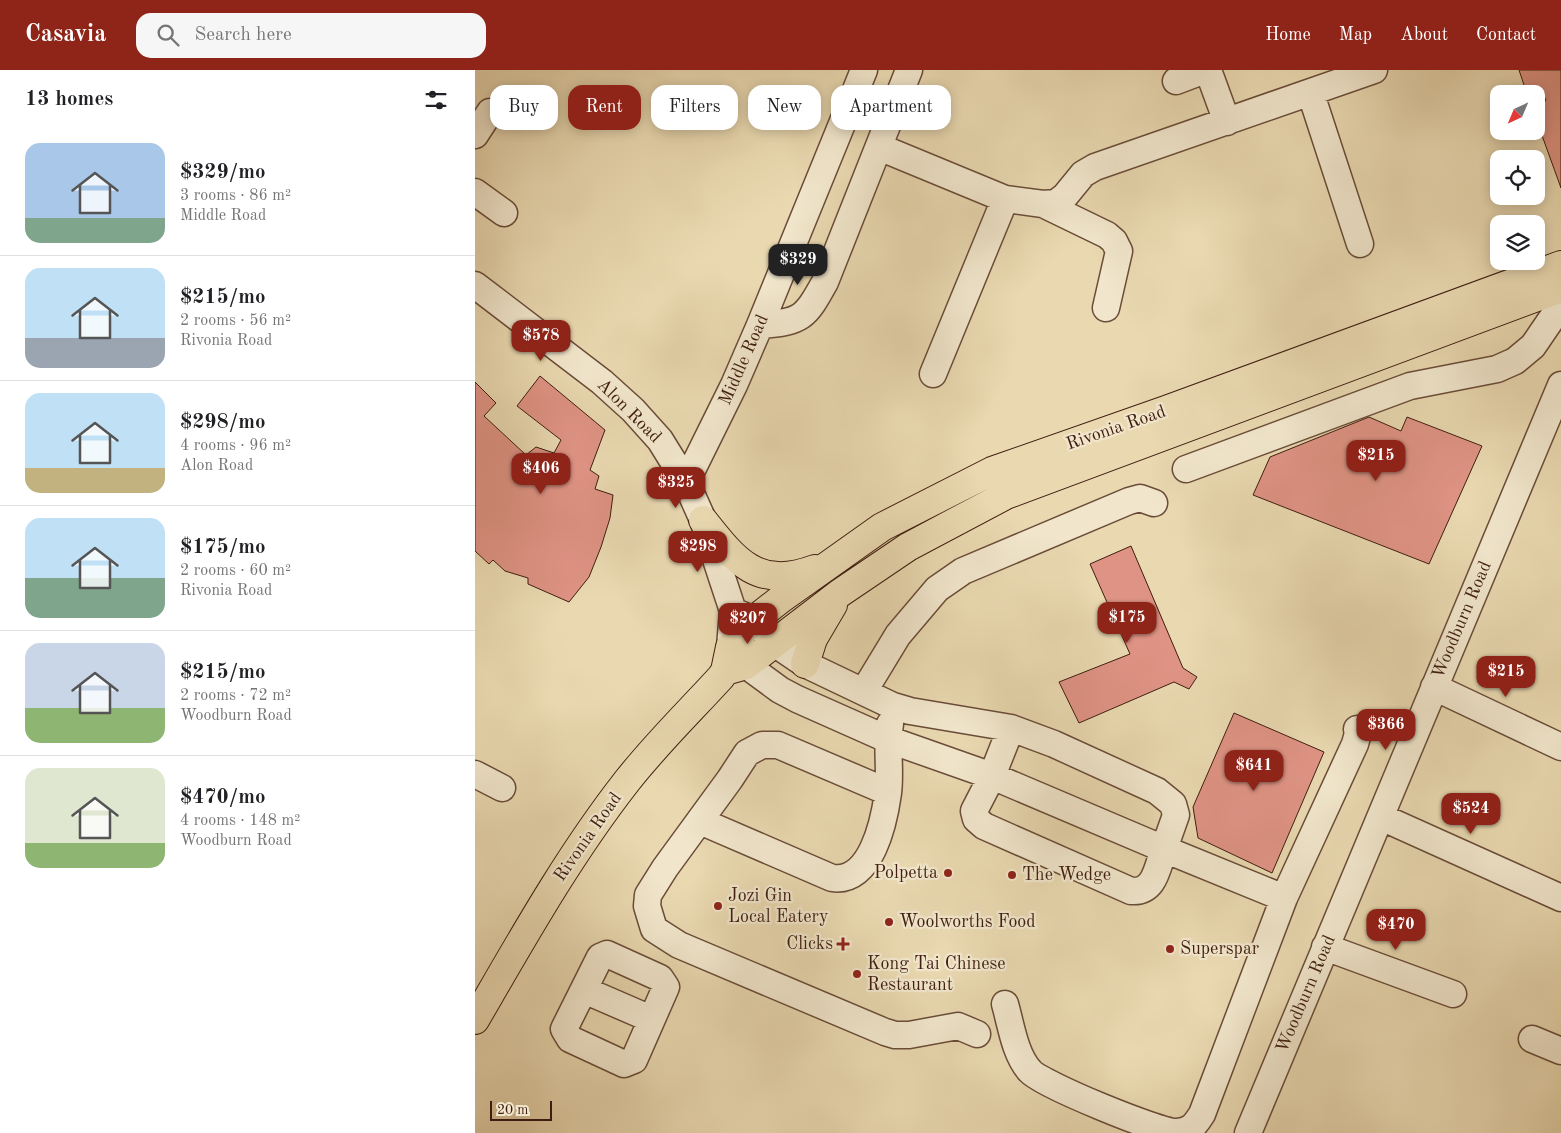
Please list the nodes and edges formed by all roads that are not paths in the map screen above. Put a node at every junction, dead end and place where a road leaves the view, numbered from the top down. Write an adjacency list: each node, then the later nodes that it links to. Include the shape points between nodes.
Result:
1 (864, 70): 21 (street, Middle Road)
2 (909, 70): 10 (street)
3 (1206, 70): 5 (street); 8 (street)
4 (1374, 70): 6 (street)
5 (1177, 81)
6 (1311, 94): 8 (street); 15 (street)
7 (489, 112): 9 (street)
8 (1227, 122): 13 (street, via 1095,167 1083,174 1056,203)
9 (475, 135)
10 (879, 147): 12 (street); 21 (street, via 825,282 810,310 798,319)
11 (475, 192): 14 (street)
12 (1005, 199): 13 (street); 22 (street)
13 (1043, 204): 20 (street, via 1114,241 1119,251)
14 (504, 213)
15 (1360, 244)
16 (1561, 265): 28 (main road, Rivonia Road, via 992,471 882,526)
17 (1561, 288): 29 (main road, Rivonia Road, via 1006,495 908,547)
18 (477, 290): 25 (street, Alon Road, via 602,382 633,410 660,440)
19 (1561, 305): 24 (street, via 1533,346 1515,361 1497,369 1410,386)
20 (1107, 308)
21 (760, 326): 25 (street, Middle Road)
22 (933, 374)
23 (1561, 384): 34 (street, Woodburn Road)
24 (1186, 468)
25 (686, 482): 27 (street, Alon Road)
26 (1154, 502): 35 (street, via 1140,498 1129,501 963,571 937,589 914,615)
27 (703, 520): 28 (main road, via 729,552 757,573 789,577); 30 (street, Alon Road)
28 (832, 563): 30 (main road, Rivonia Road, via 782,598)
29 (840, 593): 31 (main road, Rivonia Road); 33 (main road, via 813,639)
30 (744, 615): 31 (street, Alon Road); 32 (main road, Rivonia Road)
31 (774, 643): 32 (main road, Rivonia Road); 33 (street, Alon Road)
32 (734, 661): 39 (street, via 780,690); 57 (main road, Rivonia Road, via 627,780 564,870)
33 (805, 664): 35 (street, Alon Road)
34 (1434, 687): 40 (street); 45 (street, Woodburn Road)
35 (864, 691): 36 (street, Alon Road)
36 (893, 706): 37 (street, Alon Road); 39 (street)
37 (1011, 728): 42 (street); 47 (street, Alon Road, via 1054,744 1167,798 1176,815)
38 (1357, 729): 49 (street, via 1355,744)
39 (887, 739): 42 (street); 44 (street)
40 (1561, 747)
41 (475, 774): 43 (street)
42 (992, 776): 47 (street); 47 (street, Alon Road, via 973,814 980,823 1125,889 1140,891 1148,888)
43 (502, 788)
44 (888, 792): 46 (street, via 778,745 762,745 747,753); 46 (street, via 869,857 856,872 837,878)
45 (1381, 818): 48 (street); 51 (street, Woodburn Road)
46 (700, 821): 50 (street, via 647,895)
47 (1164, 849): 49 (street)
48 (1552, 894)
49 (1284, 898): 55 (street, via 1203,1114 1187,1131 1166,1132 1153,1128 1040,1080 1024,1064)
50 (654, 929): 52 (street); 58 (street, via 679,945 885,1032 909,1035 958,1026)
51 (1325, 947): 54 (street); 61 (street, Woodburn Road)
52 (640, 968): 53 (street, via 607,954 600,957); 56 (street, via 660,978 665,986)
53 (584, 990): 56 (street); 56 (street, via 564,1029 570,1039 624,1064 634,1060)
54 (1453, 994)
55 (1005, 1004)
56 (651, 1019)
57 (475, 1020)
58 (977, 1034)
59 (1532, 1039): 60 (street)
60 (1561, 1051)
61 (1248, 1133)

